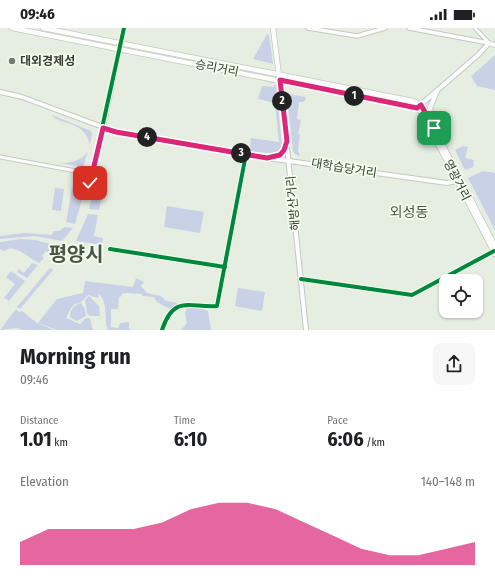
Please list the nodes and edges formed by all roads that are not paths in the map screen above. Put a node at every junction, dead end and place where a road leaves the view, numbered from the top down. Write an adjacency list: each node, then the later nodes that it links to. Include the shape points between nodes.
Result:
1 (12, 28): 12 (main road, 승리거리)
2 (43, 28): 9 (main road, 승리거리)
3 (124, 28): 9 (street)
4 (273, 28): 13 (main road, 해방산거리)
5 (308, 28): 6 (street, via 356,36)
6 (385, 28)
7 (409, 28): 10 (street)
8 (475, 28): 10 (street)
9 (121, 43): 12 (street); 13 (main road, 승리거리)
10 (490, 43): 11 (main road); 15 (main road)
11 (495, 45)
12 (119, 49): 14 (main road, 승리거리); 18 (street)
13 (279, 74): 14 (main road, 해방산거리); 17 (main road, 승리거리, via 398,97 413,101)
14 (280, 80): 17 (main road, 승리거리); 20 (main road, 해방산거리)
15 (436, 91): 17 (main road); 19 (main road, via 430,108)
16 (0, 92): 18 (main road, 대학습당거리, via 22,97)
17 (419, 106): 19 (main road, 영광거리); 26 (main road, 영광거리)
18 (103, 128): 21 (main road, 대학습당거리); 25 (street)
19 (434, 128): 29 (main road, 영광거리)
20 (287, 141): 23 (main road, via 280,155); 24 (main road, 해방산거리)
21 (246, 154): 23 (main road, 대학습당거리); 30 (street)
22 (0, 157): 25 (street)
23 (267, 158): 24 (main road, 대학습당거리)
24 (289, 160): 26 (main road, 대학습당거리, via 432,181); 31 (main road, 해방산거리)
25 (92, 174): 27 (street)
26 (457, 181): 29 (main road, 영광거리)
27 (90, 183)
28 (110, 250): 30 (street)
29 (495, 251): 31 (street, via 412,295)
30 (225, 267): 32 (street, via 217,306 183,306 169,314)
31 (301, 279): 33 (main road, 해방산거리)
32 (162, 330)
33 (306, 330)

